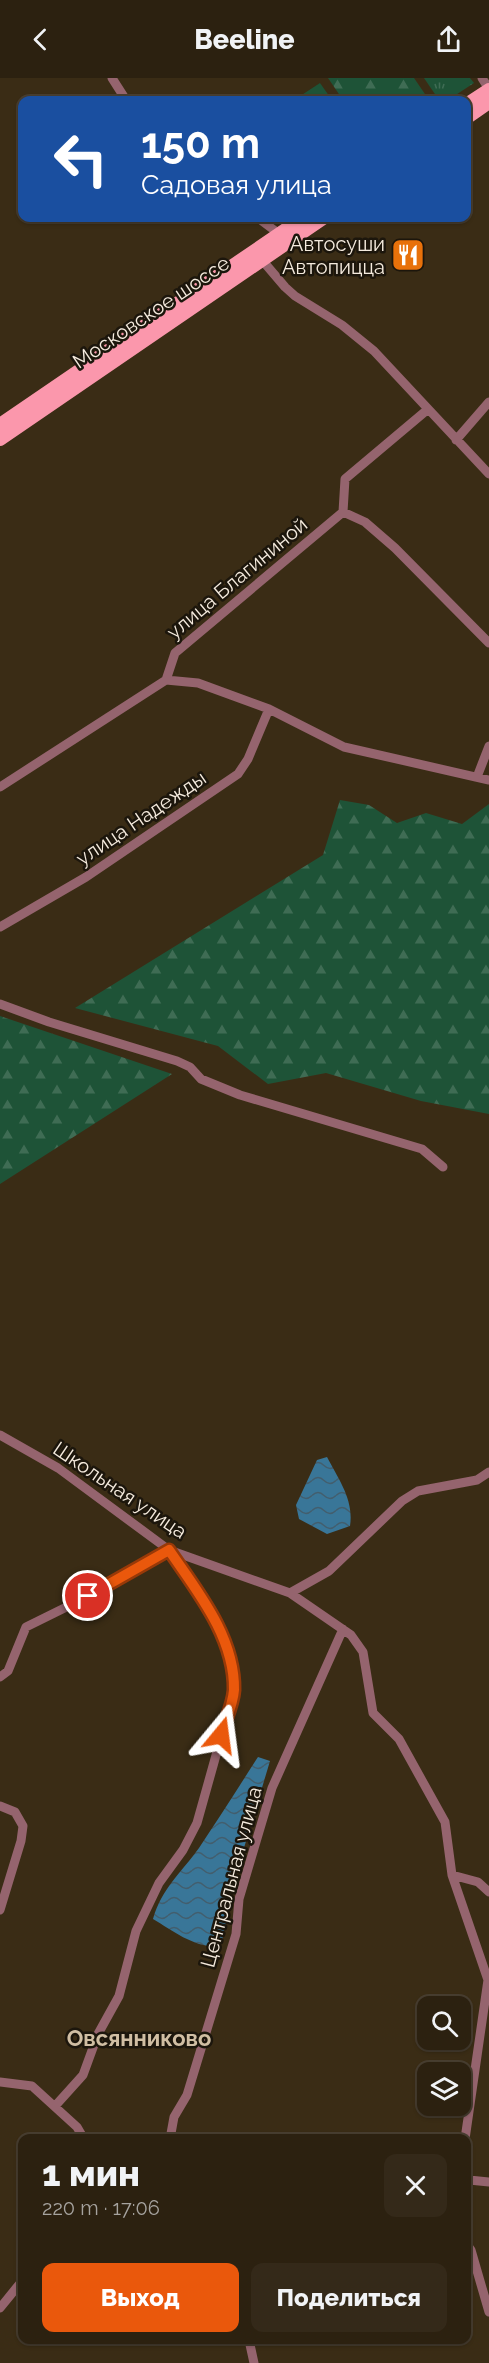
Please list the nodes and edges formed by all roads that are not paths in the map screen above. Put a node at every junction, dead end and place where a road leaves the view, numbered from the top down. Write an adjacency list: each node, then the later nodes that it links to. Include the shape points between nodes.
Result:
1 (112, 78): 4 (street)
2 (482, 78): 3 (street)
3 (489, 90): 5 (main road)
4 (123, 96)
5 (471, 102)
6 (489, 102): 7 (main road)
7 (471, 115)
8 (263, 222): 11 (street)
9 (299, 222): 11 (main road, Московское шоссе)
10 (315, 222): 11 (main road, Московское шоссе)
11 (283, 238): 12 (main road, Московское шоссе); 15 (main road, Московское шоссе)
12 (262, 260): 14 (street, via 294,296 342,325 374,351); 16 (main road, Московское шоссе)
13 (489, 402): 17 (street)
14 (427, 410): 17 (street); 19 (street, via 345,479)
15 (0, 425)
16 (0, 439)
17 (456, 440): 18 (street)
18 (489, 474)
19 (344, 512): 20 (street, via 365,522 395,548); 21 (street, улица Благининой, via 175,653)
20 (489, 642)
21 (166, 680): 22 (street, via 198,682); 26 (street)
22 (269, 709): 24 (street, via 344,747); 27 (street, улица Надежды, via 238,774 86,877)
23 (489, 746): 24 (street)
24 (477, 777): 25 (street)
25 (489, 780)
26 (0, 787)
27 (0, 927)
28 (0, 1004): 29 (street, via 177,1060 201,1079 240,1095 422,1149)
29 (443, 1167)
30 (0, 1435): 32 (street, Школьная улица, via 58,1468)
31 (489, 1472): 33 (street, via 477,1480 418,1491 402,1501 329,1571)
32 (169, 1550): 33 (street, Школьная улица); 35 (street, via 109,1586 26,1627 8,1671); 41 (street, via 213,1615 230,1657 234,1691 197,1823 159,1883 136,1931 119,1996 98,2034 83,2075)
33 (290, 1593): 34 (street, Школьная улица)
34 (343, 1629): 37 (street, Школьная улица, via 363,1652 373,1713 399,1739 445,1822); 43 (street, Центральная улица, via 272,1788 239,1899 236,1934 187,2095 174,2117)
35 (0, 1677)
36 (0, 1806): 39 (street, via 15,1812 23,1826)
37 (452, 1875): 38 (street, via 478,1882); 44 (street, Школьная улица, via 488,1980)
38 (489, 1892)
39 (0, 1910)
40 (0, 2082): 41 (street, via 32,2086)
41 (56, 2105): 42 (street)
42 (81, 2134)
43 (171, 2134)
44 (466, 2134)
45 (489, 2182): 46 (street)
46 (471, 2184)
47 (471, 2250): 50 (street)
48 (18, 2286): 49 (street)
49 (0, 2308)
50 (489, 2312)
51 (250, 2344): 52 (street)
52 (254, 2363)

